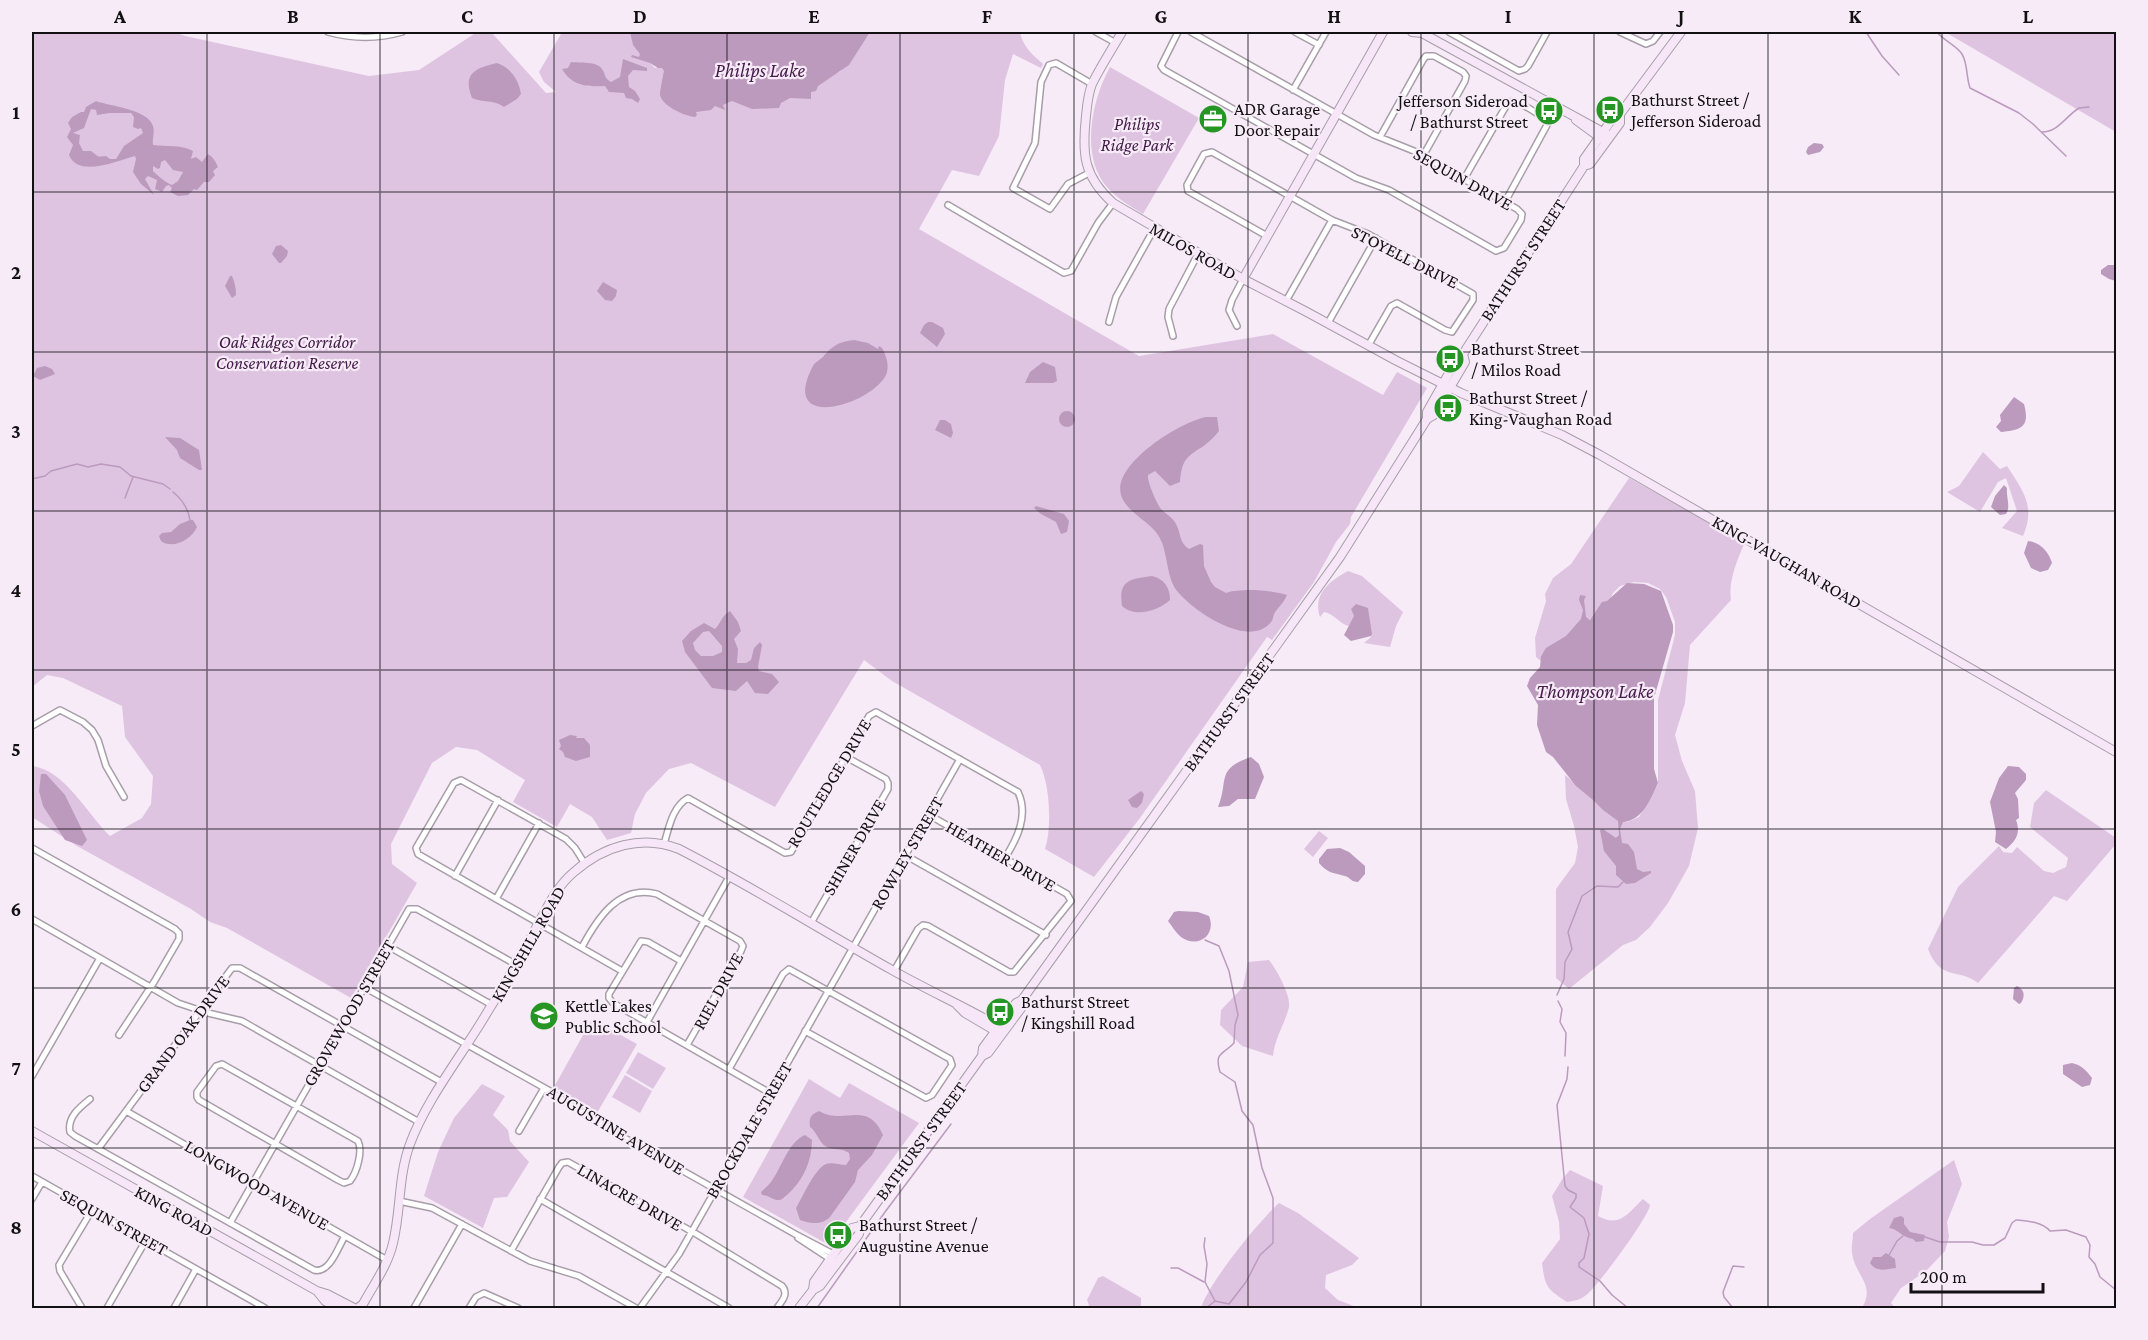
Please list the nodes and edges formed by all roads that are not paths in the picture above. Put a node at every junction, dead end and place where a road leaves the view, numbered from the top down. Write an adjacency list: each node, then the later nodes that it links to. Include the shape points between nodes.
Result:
1 (328, 32): 2 (street, via 366,37)
2 (402, 32)
3 (1096, 32): 17 (street)
4 (1122, 32): 17 (street, MILOS ROAD)
5 (1178, 32): 24 (street, via 1161,63 1164,70)
6 (1191, 32): 20 (street, SEQUIN DRIVE)
7 (1295, 32): 18 (street)
8 (1326, 32): 18 (street)
9 (1383, 32): 21 (street)
10 (1412, 32): 11 (street)
11 (1421, 32): 23 (street)
12 (1449, 32): 13 (street, via 1519,71 1528,66)
13 (1546, 32)
14 (1620, 32): 15 (street, via 1646,44)
15 (1660, 32)
16 (1681, 32): 23 (street, BATHURST STREET, via 1614,118)
17 (1116, 43): 19 (street, MILOS ROAD)
18 (1319, 45): 20 (street)
19 (1092, 84): 26 (street, MILOS ROAD, via 1083,142); 26 (street, via 1056,63 1047,68 1041,82 1035,143 1013,188 1050,209 1068,183)
20 (1293, 90): 21 (street, SEQUIN DRIVE)
21 (1336, 114): 22 (street, SEQUIN DRIVE); 24 (street)
22 (1380, 137): 25 (street, SEQUIN DRIVE); 25 (street, via 1423,60 1434,56 1466,76)
23 (1605, 137): 44 (street, BATHURST STREET, via 1584,159 1584,166 1457,359)
24 (1313, 154): 28 (street); 29 (street, SEQUIN DRIVE, via 1356,178 1389,190 1496,251 1504,248 1521,217)
25 (1422, 156): 27 (street, SEQUIN DRIVE)
26 (1089, 173): 30 (street, MILOS ROAD)
27 (1464, 179): 29 (street, SEQUIN DRIVE); 29 (street, via 1508,102 1543,117 1548,124)
28 (1290, 196): 32 (street, STOYELL DRIVE); 34 (street); 34 (street, STOYELL DRIVE, via 1212,152 1204,154 1187,185 1188,191)
29 (1505, 202)
30 (1113, 203): 31 (street, via 1071,271 1064,273); 33 (street, MILOS ROAD)
31 (948, 205)
32 (1332, 220): 35 (street, STOYELL DRIVE); 38 (street)
33 (1154, 229): 36 (street, MILOS ROAD); 39 (street, via 1116,297)
34 (1267, 236): 37 (street)
35 (1376, 238): 40 (street); 43 (street, STOYELL DRIVE, via 1470,291 1474,297 1455,330 1449,332 1394,304)
36 (1198, 254): 37 (street, MILOS ROAD); 42 (street, via 1169,309)
37 (1243, 279): 38 (street, MILOS ROAD); 41 (street, via 1229,310)
38 (1286, 301): 40 (street, MILOS ROAD)
39 (1109, 322)
40 (1328, 323): 43 (street, MILOS ROAD)
41 (1237, 326)
42 (1173, 336)
43 (1368, 346): 44 (street, MILOS ROAD)
44 (1446, 385): 46 (street, KING-VAUGHAN ROAD, via 1600,455); 81 (street, BATHURST STREET, via 1340,557 1022,1000 1022,1007)
45 (32, 725): 49 (street, via 60,710 89,726)
46 (2116, 752)
47 (846, 757): 48 (street, ROUTLEDGE DRIVE, via 869,716 876,712); 53 (street, ROUTLEDGE DRIVE, via 791,852 781,851 688,798 673,816); 64 (street, SHINER DRIVE, via 886,779 888,789)
48 (960, 759): 51 (street, ROWLEY STREET); 56 (street, ROUTLEDGE DRIVE, via 1016,790 1020,796 1020,831)
49 (124, 797)
50 (498, 800): 52 (street); 58 (street); 58 (street, via 464,781 456,781 425,832 416,848 418,854)
51 (929, 815): 55 (street, ROWLEY STREET); 56 (street, HEATHER DRIVE)
52 (539, 823): 57 (street, via 571,843); 60 (street)
53 (664, 844): 57 (street, KINGSHILL ROAD, via 624,844); 59 (street, KINGSHILL ROAD)
54 (32, 848): 74 (street, via 177,931 179,939)
55 (905, 855): 65 (street); 68 (street, ROWLEY STREET)
56 (1005, 858): 65 (street, HEATHER DRIVE, via 1070,897 1070,904)
57 (585, 864): 63 (street, KINGSHILL ROAD, via 563,882)
58 (455, 876): 60 (street)
59 (729, 877): 61 (street); 64 (street, KINGSHILL ROAD)
60 (496, 899): 63 (street)
61 (704, 920): 67 (street, via 657,894 635,893 604,911); 70 (street); 85 (street, RIEL DRIVE, via 743,946)
62 (32, 922): 69 (street)
63 (538, 923): 67 (street); 71 (street, KINGSHILL ROAD)
64 (811, 924): 68 (street, KINGSHILL ROAD)
65 (1046, 935): 73 (street, HEATHER DRIVE, via 1012,973 923,925)
66 (388, 946): 71 (street, GROVEWOOD STREET, via 413,908); 75 (street, GROVEWOOD STREET); 77 (street)
67 (582, 947): 72 (street)
68 (853, 947): 73 (street, KINGSHILL ROAD); 76 (street, BROCKDALE STREET)
69 (100, 958): 74 (street); 88 (street)
70 (681, 961): 72 (street, via 642,940); 79 (street)
71 (515, 964): 77 (street, KINGSHILL ROAD)
72 (622, 971): 79 (street, via 609,998)
73 (894, 971): 81 (street, KINGSHILL ROAD)
74 (151, 987): 78 (street); 83 (street)
75 (364, 987): 80 (street, GROVEWOOD STREET); 84 (street, AUGUSTINE AVENUE)
76 (828, 990): 82 (street, BROCKDALE STREET); 82 (street, via 950,1059 951,1067 931,1096 924,1098); 87 (street, via 791,970 785,971)
77 (492, 1005): 84 (street, KINGSHILL ROAD)
78 (200, 1011): 80 (street, GRAND OAK DRIVE, via 232,968 240,968); 86 (street, via 242,1022); 94 (street, GRAND OAK DRIVE)
79 (647, 1022): 85 (street)
80 (342, 1026): 86 (street, GROVEWOOD STREET); 89 (street, GRAND OAK DRIVE)
81 (1001, 1030): 114 (street, BATHURST STREET, via 982,1048 982,1056 860,1226 859,1234)
82 (806, 1031): 91 (street, BROCKDALE STREET)
83 (119, 1035)
84 (467, 1045): 89 (street, KINGSHILL ROAD); 90 (street, AUGUSTINE AVENUE)
85 (687, 1046): 87 (street)
86 (320, 1066): 93 (street, GROVEWOOD STREET); 95 (street)
87 (729, 1069): 91 (street)
88 (32, 1076)
89 (443, 1083): 95 (street, KINGSHILL ROAD)
90 (544, 1088): 97 (street); 103 (street, AUGUSTINE AVENUE)
91 (770, 1093): 103 (street, BROCKDALE STREET)
92 (90, 1099): 99 (street, via 78,1109 69,1129)
93 (297, 1106): 98 (street, GROVEWOOD STREET); 98 (street, via 359,1142 353,1177 344,1183); 98 (street, via 222,1064 214,1067 198,1092 201,1102)
94 (126, 1111): 99 (street, GRAND OAK DRIVE); 102 (street, LONGWOOD AVENUE)
95 (419, 1122): 106 (street, KINGSHILL ROAD, via 405,1160)
96 (32, 1131): 118 (street, KING ROAD)
97 (519, 1131)
98 (275, 1144): 102 (street, GROVEWOOD STREET)
99 (98, 1149): 108 (street)
100 (32, 1176): 101 (street, SEQUIN STREET)
101 (42, 1182): 104 (street); 107 (street, SEQUIN STREET)
102 (252, 1183): 108 (street, GROVEWOOD STREET); 111 (street, LONGWOOD AVENUE)
103 (716, 1189): 110 (street, BROCKDALE STREET); 114 (street, AUGUSTINE AVENUE)
104 (32, 1199)
105 (540, 1199): 110 (street, LINACRE DRIVE, via 562,1163 568,1162); 113 (street, LINACRE DRIVE); 117 (street)
106 (399, 1201): 109 (street, via 432,1208); 115 (street, KINGSHILL ROAD)
107 (92, 1210): 112 (street, SEQUIN STREET); 119 (street, via 59,1266)
108 (230, 1223): 111 (street, via 318,1271 326,1268)
109 (462, 1224): 113 (street); 125 (street)
110 (692, 1232): 117 (street, BROCKDALE STREET); 130 (street, via 782,1286 785,1297)
111 (345, 1236): 115 (street, LONGWOOD AVENUE)
112 (146, 1240): 116 (street, SEQUIN STREET); 120 (street)
113 (511, 1251): 128 (street, via 534,1263 579,1276)
114 (835, 1259): 131 (street, BATHURST STREET, via 814,1282 813,1290)
115 (387, 1260): 124 (street, KINGSHILL ROAD)
116 (196, 1269): 121 (street); 122 (street, SEQUIN STREET)
117 (667, 1272): 128 (street, BROCKDALE STREET); 129 (street)
118 (317, 1292): 123 (street, KING ROAD); 124 (street, KING ROAD)
119 (82, 1308)
120 (107, 1308)
121 (174, 1308)
122 (265, 1308)
123 (338, 1308)
124 (356, 1308)
125 (414, 1308)
126 (469, 1308): 127 (street, via 482,1293)
127 (517, 1308)
128 (638, 1308)
129 (729, 1308)
130 (777, 1308)
131 (799, 1308)

